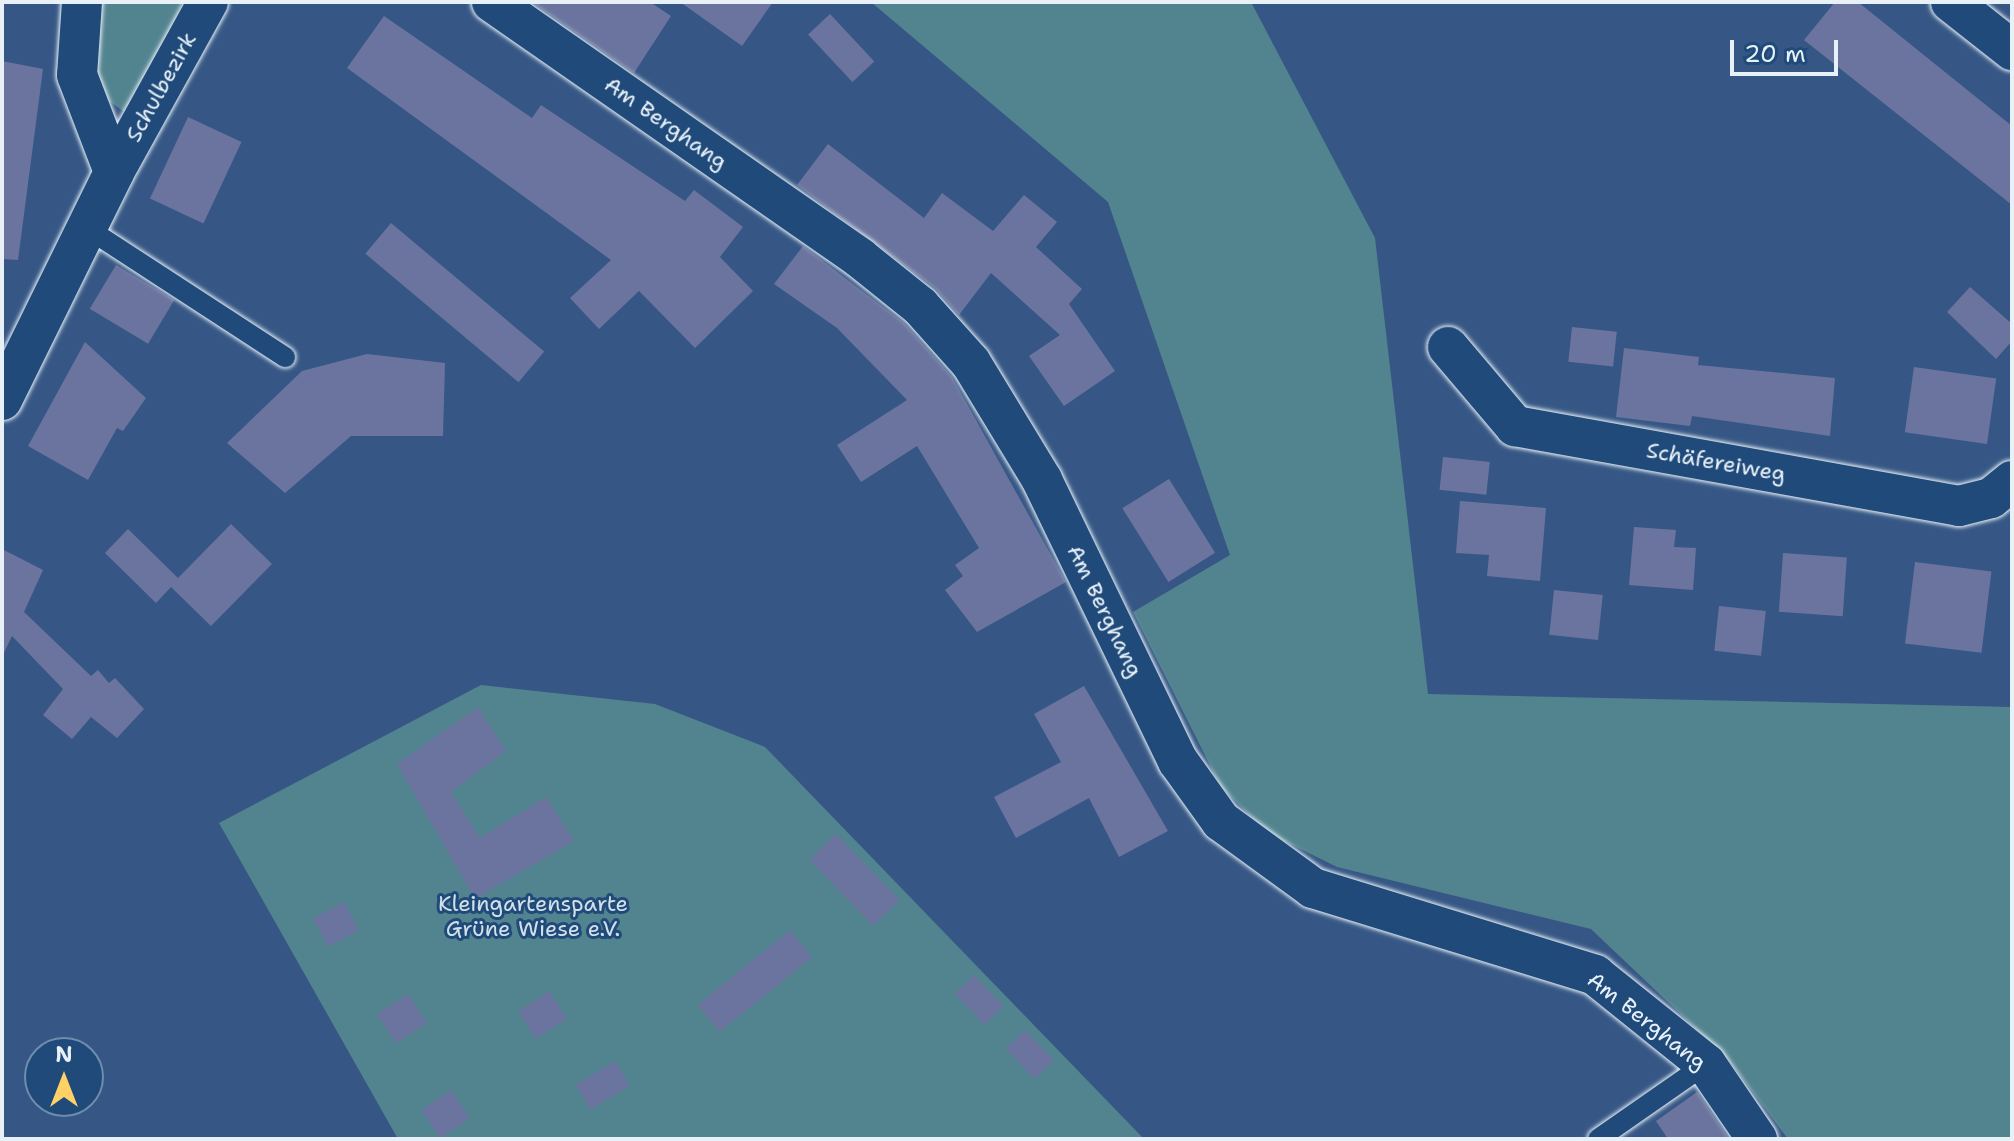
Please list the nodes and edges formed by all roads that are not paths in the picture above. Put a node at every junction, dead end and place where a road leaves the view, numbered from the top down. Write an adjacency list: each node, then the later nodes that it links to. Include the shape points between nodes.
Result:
1 (82, 2): 6 (street, via 77,75)
2 (208, 2): 6 (street, Schulbezirk)
3 (492, 2): 12 (street, Am Berghang, via 860,258 920,306 971,363 1042,480 1178,761 1221,821 1313,888 1595,975)
4 (1951, 2): 5 (street)
5 (2012, 50)
6 (114, 172): 7 (street, Schulbezirk)
7 (90, 230): 9 (lane); 10 (street, Schulbezirk)
8 (1448, 347): 11 (street, Schäfereiweg, via 1515,426 1959,506 1991,498)
9 (285, 357)
10 (2, 400)
11 (2012, 481)
12 (1706, 1064): 13 (lane); 14 (street, Am Berghang)
13 (1598, 1139)
14 (1757, 1139)

